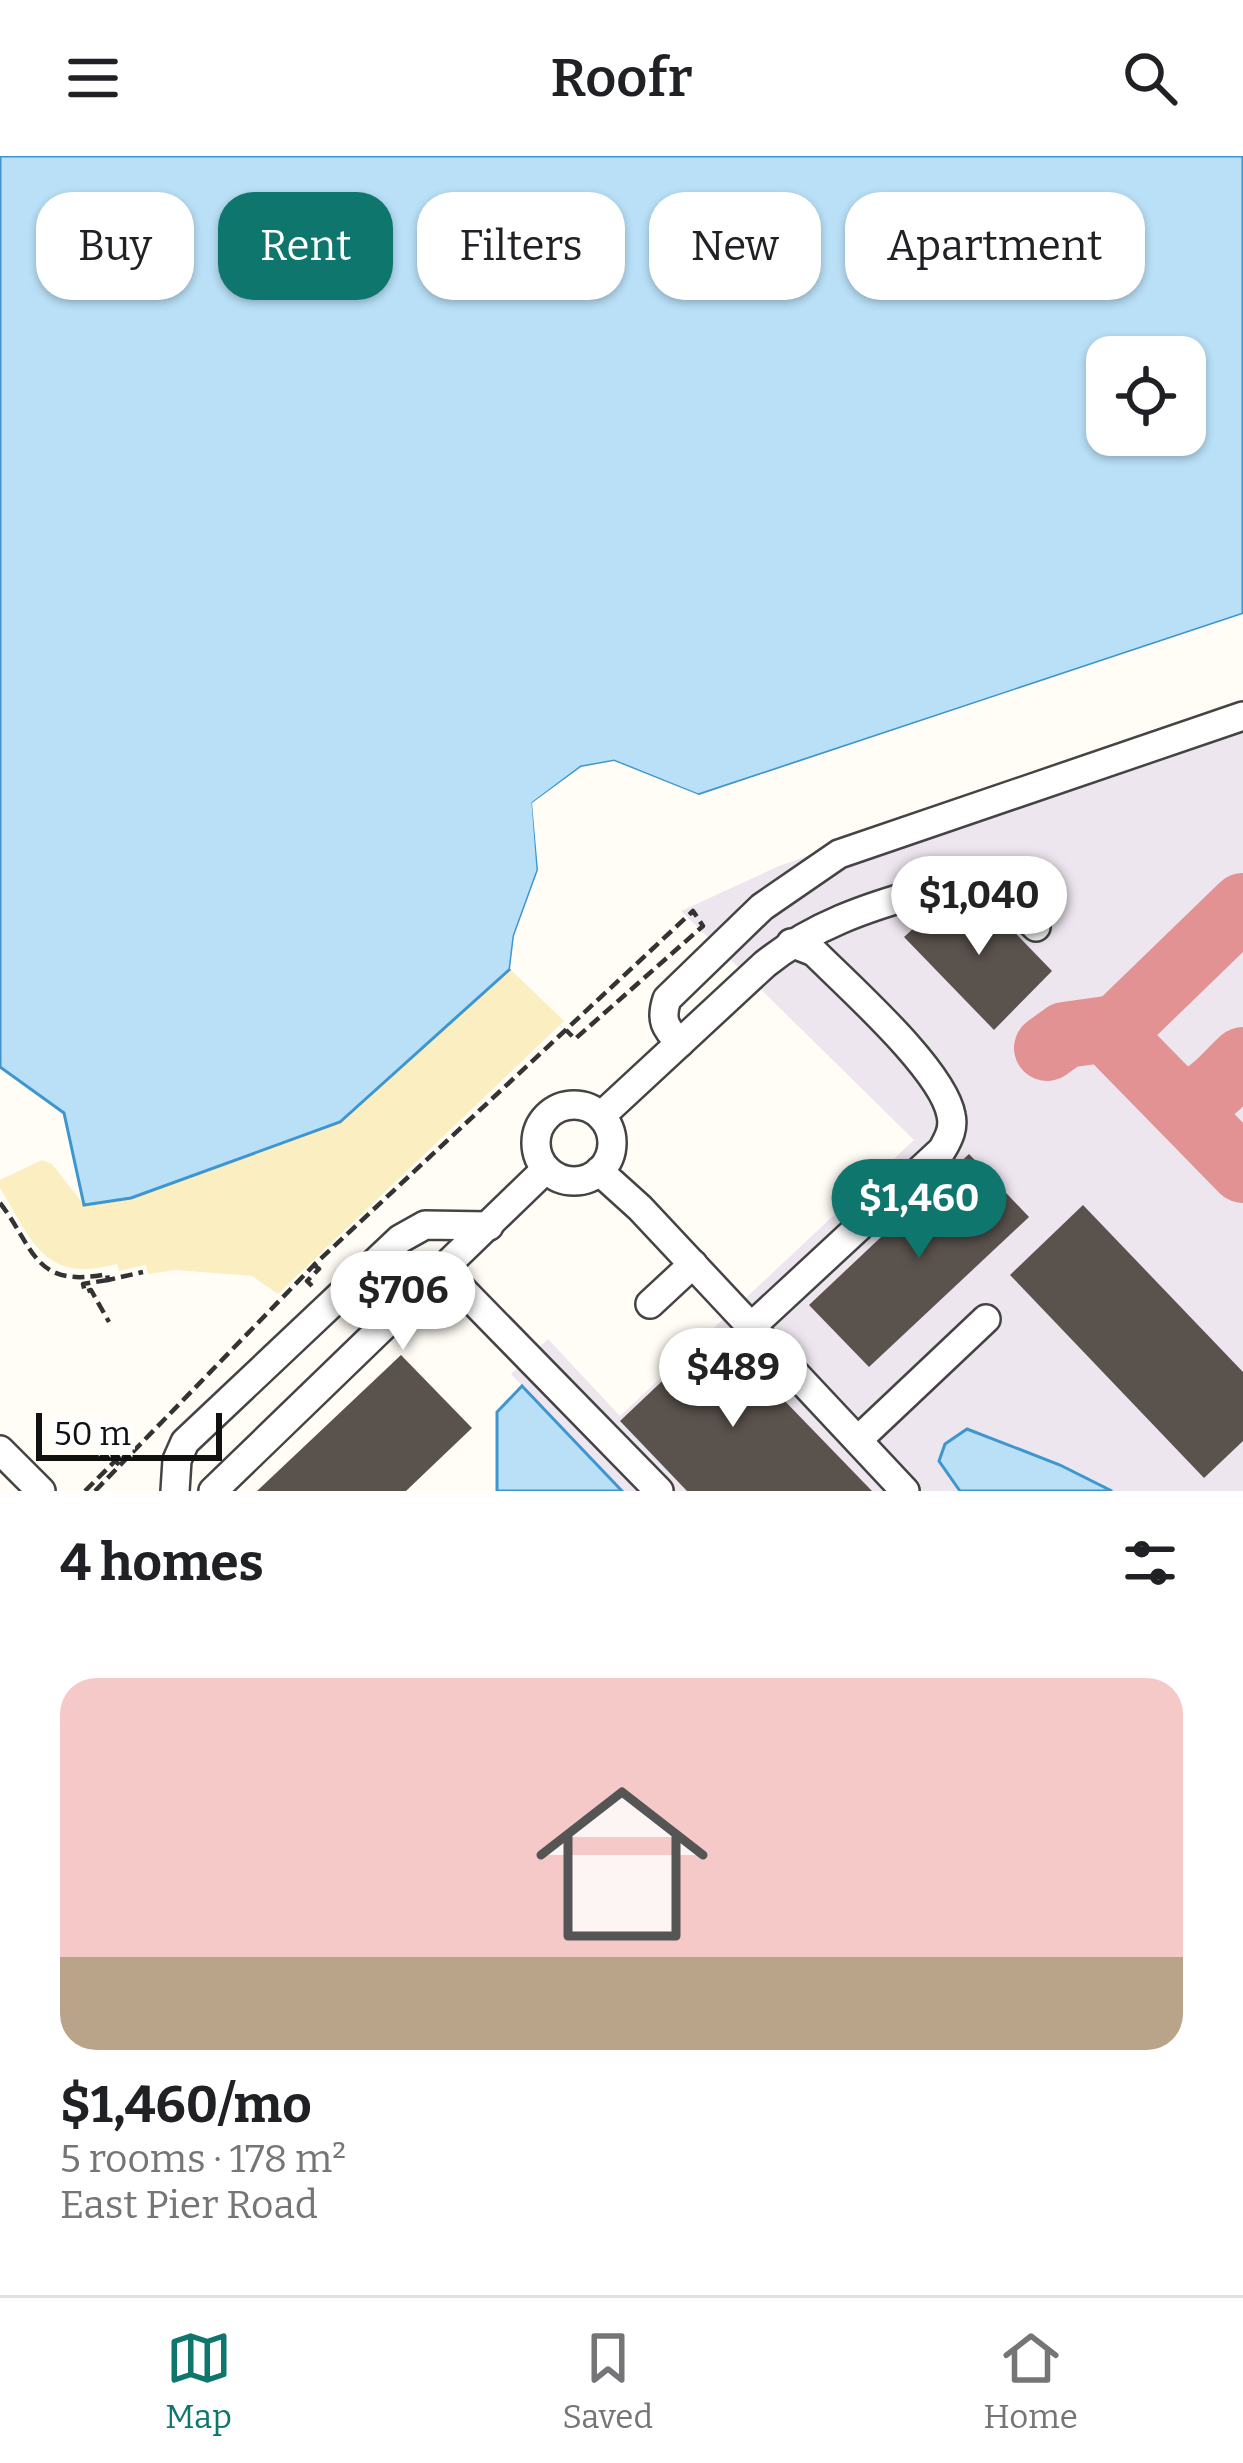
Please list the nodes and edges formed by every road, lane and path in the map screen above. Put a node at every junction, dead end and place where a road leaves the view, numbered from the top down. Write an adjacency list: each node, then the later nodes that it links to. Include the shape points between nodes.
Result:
1 (1243, 716): 5 (street, via 838,854 763,907 668,999 665,1028)
2 (1036, 927): 3 (street, via 989,880 972,877)
3 (791, 943): 5 (street); 20 (street, via 814,952 926,1068 952,1119 942,1150)
4 (566, 1030): 4 (path, via 647,954 693,911 703,926 575,1039); 12 (path)
5 (680, 1043): 6 (street)
6 (601, 1116): 7 (street, via 578,1105 552,1111 535,1145); 8 (street, via 612,1138)
7 (545, 1169): 8 (street, via 578,1181); 10 (street)
8 (599, 1171): 11 (street)
9 (0, 1203): 15 (path, via 49,1270)
10 (489, 1226): 13 (street); 27 (street, via 425,1225 400,1239 185,1442)
11 (688, 1259): 17 (street); 20 (street)
12 (314, 1265): 16 (path, via 319,1270); 23 (path)
13 (443, 1270): 28 (street); 29 (street)
14 (143, 1272): 15 (path)
15 (108, 1280): 19 (path, via 83,1284)
16 (307, 1281)
17 (645, 1299)
18 (986, 1319): 21 (street)
19 (109, 1322)
20 (752, 1326): 21 (street)
21 (859, 1439): 30 (street)
22 (0, 1450): 24 (street)
23 (121, 1466): 25 (path, via 115,1461); 26 (path)
24 (41, 1491)
25 (85, 1491)
26 (95, 1491)
27 (175, 1491)
28 (213, 1491)
29 (659, 1491)
30 (905, 1491)

